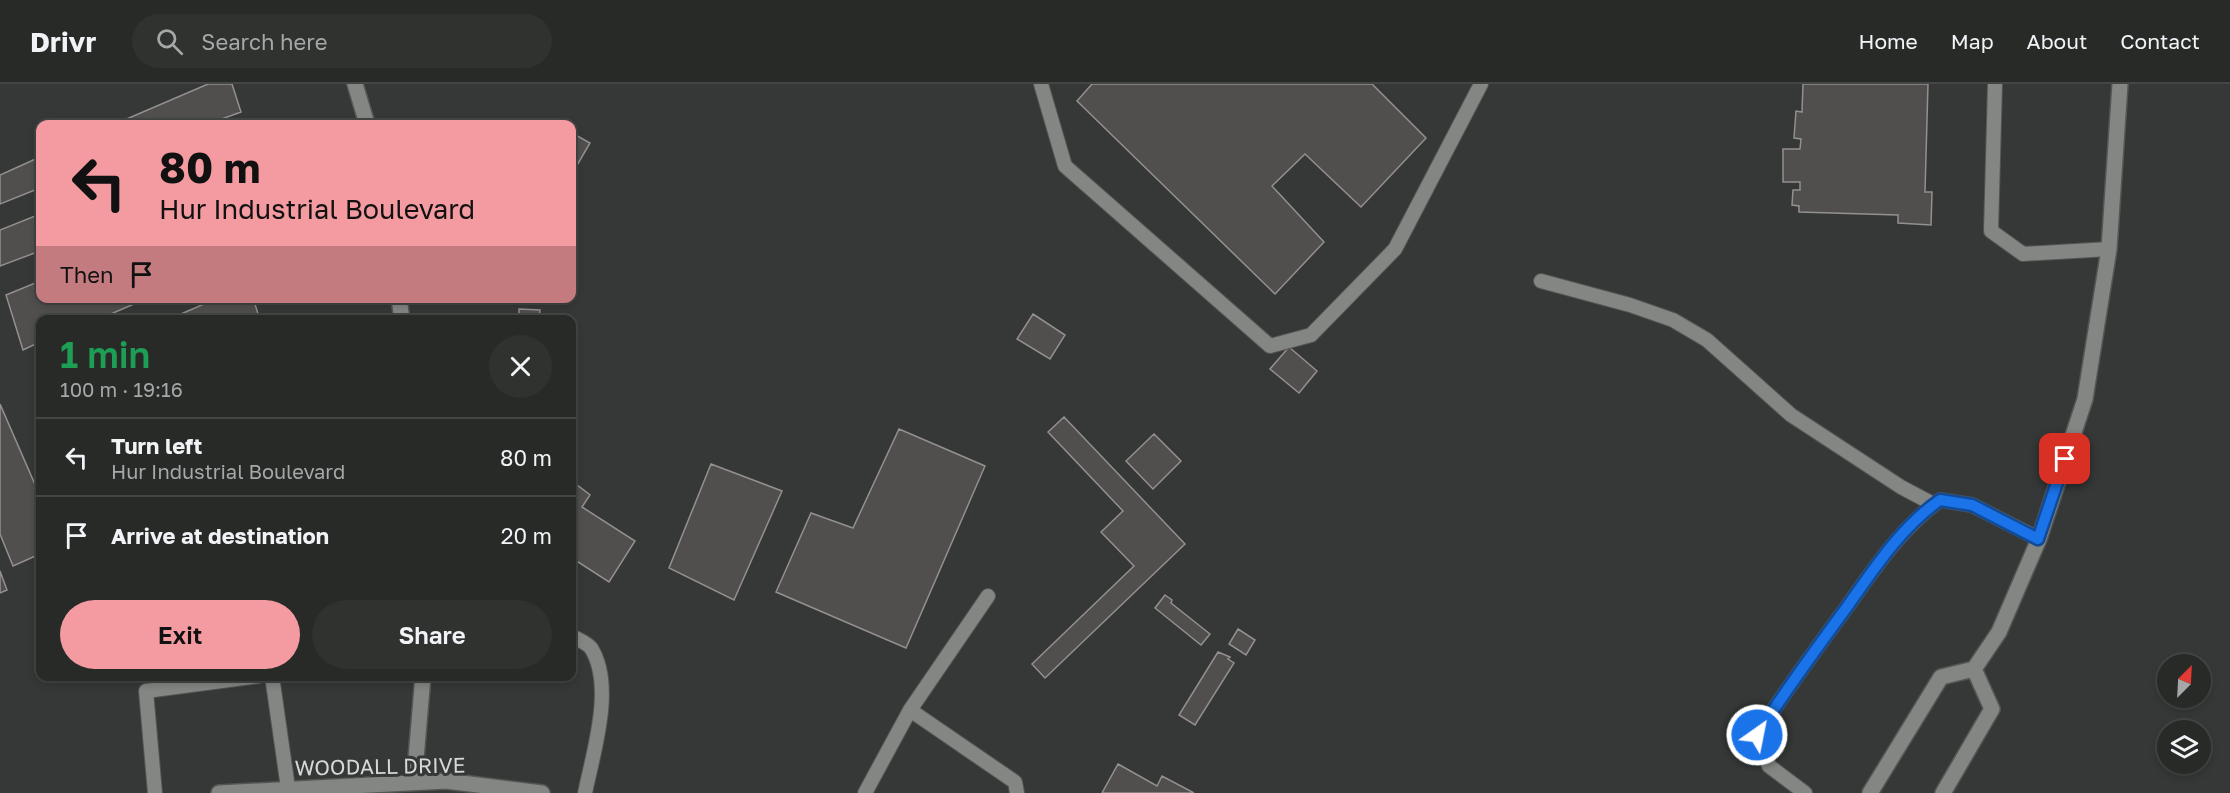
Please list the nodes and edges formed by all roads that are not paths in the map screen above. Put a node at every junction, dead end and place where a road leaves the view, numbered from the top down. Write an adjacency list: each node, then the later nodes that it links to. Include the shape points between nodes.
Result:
1 (356, 84): 6 (street)
2 (1041, 84): 3 (lane, via 1065,166 1270,346 1311,335 1395,249)
3 (1481, 84)
4 (1995, 84): 7 (lane, via 1991,231 2024,254)
5 (2120, 84): 7 (street)
6 (366, 120)
7 (2109, 249): 10 (street, via 2085,399)
8 (1541, 281): 9 (lane, via 1673,320 1707,340 1791,414)
9 (1933, 504): 10 (lane, via 1940,500 1972,505); 27 (lane, via 1884,556 1757,735 1769,766)
10 (2038, 539): 13 (street, via 1999,633)
11 (988, 596): 17 (lane)
12 (576, 638): 24 (lane, via 590,646 600,672 602,701)
13 (1974, 669): 28 (street, via 1941,677); 29 (street, via 1992,709)
14 (221, 681): 21 (lane, via 146,691)
15 (273, 681): 20 (lane)
16 (423, 681): 18 (street)
17 (910, 710): 25 (lane); 26 (lane, via 1015,782)
18 (414, 782): 19 (street, WOODALL DRIVE); 20 (street, WOODALL DRIVE)
19 (441, 787): 23 (street, WOODALL DRIVE)
20 (288, 788): 22 (street, WOODALL DRIVE)
21 (155, 793)
22 (219, 793)
23 (542, 793)
24 (585, 793)
25 (865, 793)
26 (1017, 793)
27 (1805, 793)
28 (1870, 793)
29 (1943, 793)

